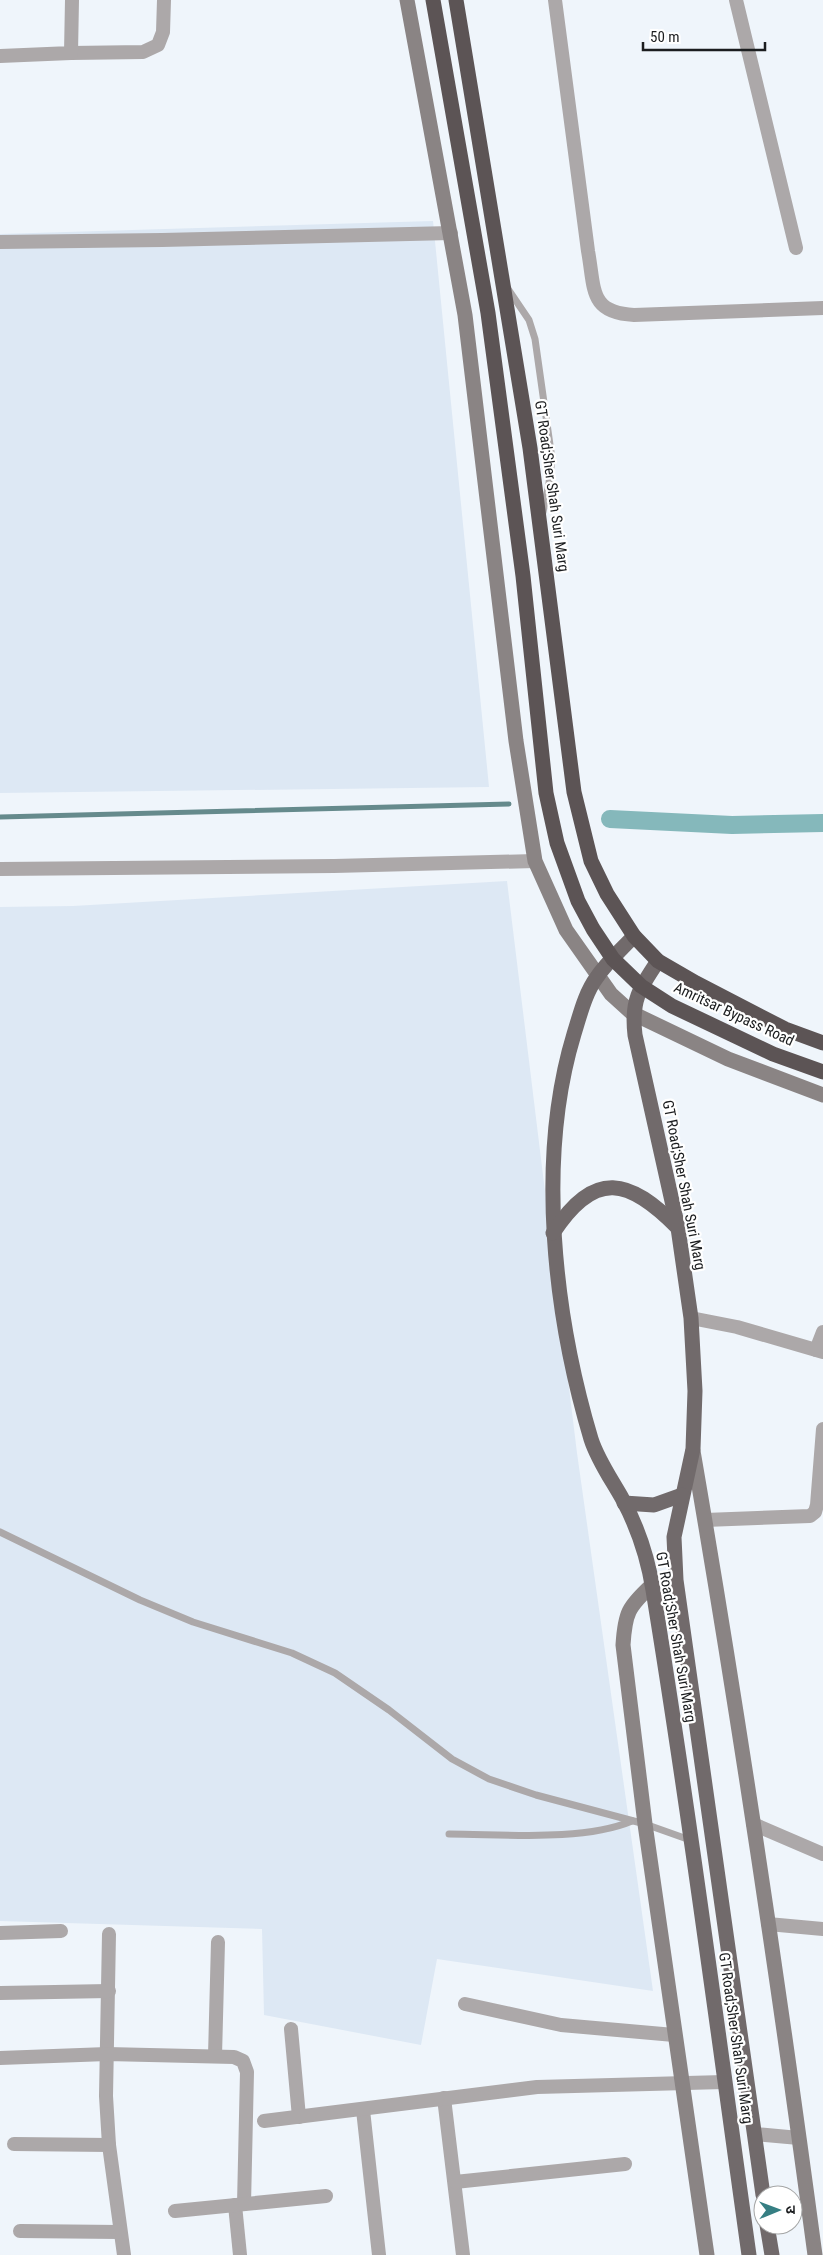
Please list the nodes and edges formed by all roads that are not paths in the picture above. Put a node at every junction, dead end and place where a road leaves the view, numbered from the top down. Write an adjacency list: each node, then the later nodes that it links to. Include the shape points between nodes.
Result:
1 (72, 0): 8 (street)
2 (164, 0): 8 (street, via 163,32 158,45 143,52)
3 (407, 0): 10 (main road)
4 (433, 0): 19 (highway, via 501,400 527,604 546,793 557,843 578,901)
5 (456, 0): 13 (highway, GT Road;Sher Shah Suri Marg)
6 (555, 0): 14 (street, via 588,251 600,304 616,314 634,315)
7 (736, 0): 12 (street)
8 (71, 54): 9 (street)
9 (0, 56)
10 (450, 233): 11 (street); 16 (main road, via 465,315 516,741)
11 (0, 242)
12 (796, 248)
13 (505, 283): 15 (highway, GT Road;Sher Shah Suri Marg); 15 (lane, via 530,320 550,440 552,459)
14 (823, 308)
15 (540, 526): 18 (highway, GT Road;Sher Shah Suri Marg, via 566,738 583,832 591,861 607,894)
16 (535, 862): 17 (street); 21 (main road, via 566,930)
17 (0, 869)
18 (634, 936): 19 (main road, GT Road;Sher Shah Suri Marg); 20 (highway, Amritsar Bypass Road)
19 (613, 959): 21 (main road, GT Road;Sher Shah Suri Marg); 22 (highway, Amritsar Bypass Road)
20 (658, 961): 22 (main road, GT Road;Sher Shah Suri Marg); 24 (highway, Amritsar Bypass Road, via 785,1029)
21 (597, 977): 23 (main road); 28 (main road, GT Road;Sher Shah Suri Marg, via 584,1002 568,1054 554,1132)
22 (641, 986): 23 (main road, GT Road;Sher Shah Suri Marg); 25 (highway, Amritsar Bypass Road, via 672,1006 773,1054)
23 (632, 1013): 26 (main road, via 728,1059); 27 (main road, GT Road;Sher Shah Suri Marg, via 634,1035)
24 (823, 1043)
25 (823, 1072)
26 (823, 1095)
27 (678, 1228): 28 (main road, via 640,1195 624,1188 607,1188 591,1192 577,1202); 29 (main road, GT Road;Sher Shah Suri Marg)
28 (553, 1233): 35 (main road, GT Road;Sher Shah Suri Marg, via 577,1385 592,1443)
29 (690, 1318): 31 (street, via 737,1327); 33 (main road, GT Road;Sher Shah Suri Marg, via 695,1391)
30 (823, 1332): 31 (street)
31 (819, 1351)
32 (823, 1429): 36 (street, via 817,1505 810,1516)
33 (693, 1449): 34 (main road, GT Road;Sher Shah Suri Marg); 36 (main road)
34 (682, 1495): 35 (main road, via 654,1505); 64 (main road, GT Road;Sher Shah Suri Marg, via 674,1536 676,1580)
35 (624, 1502): 38 (main road, GT Road;Sher Shah Suri Marg, via 642,1544)
36 (705, 1520): 40 (main road)
37 (0, 1532): 39 (lane, via 140,1600 193,1622 292,1653 336,1673 452,1759 489,1779)
38 (652, 1585): 39 (main road, via 632,1603 624,1623 623,1645); 42 (main road, GT Road;Sher Shah Suri Marg)
39 (638, 1822): 41 (lane, via 597,1832); 42 (lane); 54 (main road)
40 (754, 1824): 43 (street); 44 (main road)
41 (449, 1834)
42 (690, 1840): 58 (main road, GT Road;Sher Shah Suri Marg)
43 (823, 1854)
44 (768, 1924): 45 (street); 65 (main road)
45 (823, 1929)
46 (61, 1931): 47 (street)
47 (0, 1933)
48 (109, 1934): 50 (street)
49 (218, 1942): 56 (street)
50 (109, 1991): 51 (street); 55 (street)
51 (0, 1993)
52 (465, 2004): 54 (street, via 560,2024)
53 (292, 2029): 62 (street)
54 (674, 2035): 59 (main road)
55 (107, 2054): 56 (street); 57 (street); 67 (street)
56 (215, 2056): 72 (street, via 234,2056 243,2060 247,2072)
57 (0, 2058)
58 (724, 2082): 59 (street); 82 (main road, GT Road;Sher Shah Suri Marg)
59 (682, 2084): 60 (street, via 537,2088); 81 (main road)
60 (444, 2098): 61 (street); 69 (street)
61 (363, 2110): 62 (street); 79 (street)
62 (299, 2117): 63 (street)
63 (264, 2121)
64 (754, 2134): 65 (street); 70 (main road, GT Road;Sher Shah Suri Marg)
65 (799, 2138): 84 (main road)
66 (14, 2144): 67 (street)
67 (109, 2145): 75 (street)
68 (625, 2164): 69 (street)
69 (455, 2182): 80 (street)
70 (762, 2185)
71 (326, 2196): 72 (street)
72 (239, 2204): 73 (street); 78 (street)
73 (175, 2211)
74 (20, 2231): 75 (street)
75 (119, 2232): 77 (street)
76 (769, 2235): 83 (main road)
77 (124, 2255)
78 (240, 2255)
79 (379, 2255)
80 (463, 2255)
81 (707, 2255)
82 (748, 2255)
83 (772, 2255)
84 (814, 2255)

